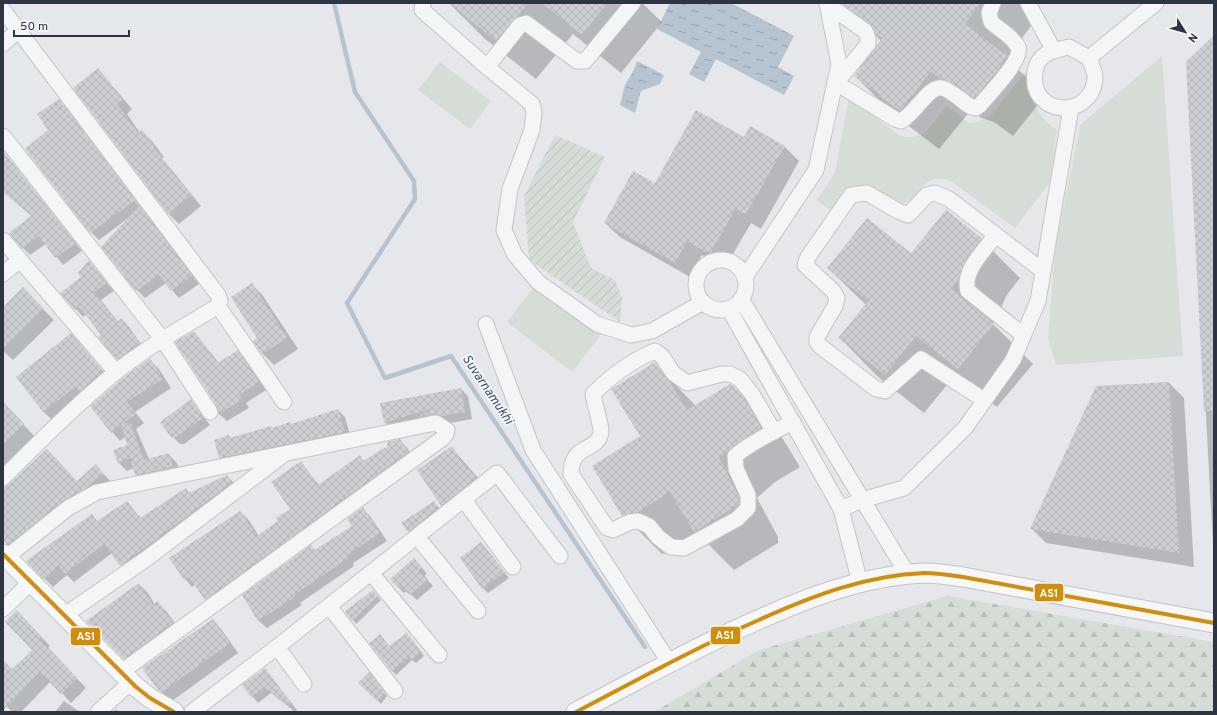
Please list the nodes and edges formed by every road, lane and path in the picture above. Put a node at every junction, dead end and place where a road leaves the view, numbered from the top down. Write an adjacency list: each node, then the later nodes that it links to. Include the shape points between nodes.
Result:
1 (423, 3): 12 (street, via 422,10)
2 (632, 3): 12 (street, via 584,61 576,61 526,24 520,25)
3 (994, 3): 13 (street, via 989,13 991,22 1014,41 1019,55 976,108 943,88 936,88 908,118 901,121)
4 (1028, 3): 10 (street)
5 (1156, 3): 11 (street)
6 (829, 4): 13 (street, via 840,64); 13 (street, via 865,31 868,38 868,44)
7 (3, 10): 8 (street)
8 (22, 34): 9 (street, via 14,34); 24 (street, via 218,295)
9 (3, 44)
10 (1054, 51): 11 (street, via 1069,47); 14 (street, via 1048,52 1036,65 1033,82 1040,98 1054,108)
11 (1088, 58): 14 (street, via 1096,78 1088,97)
12 (487, 67): 27 (street, via 532,104 534,112 532,130 510,189 504,230 514,255 538,282 597,324)
13 (836, 83): 21 (street, via 816,170)
14 (1071, 108): 19 (street)
15 (3, 136): 29 (street)
16 (995, 236): 19 (street); 28 (street, via 968,275 968,291); 32 (street, via 950,200 935,193 927,195 908,215 867,193 859,192 851,195 805,264 837,298 817,337 820,346 832,356 876,389 885,391 921,359)
17 (3, 240): 18 (street)
18 (20, 260): 20 (street); 31 (street)
19 (1043, 271): 28 (street, via 1038,301)
20 (3, 274)
21 (745, 277): 22 (street, via 746,288); 23 (street, via 738,267 726,260 706,265 698,276 697,283 697,290)
22 (742, 299): 25 (street); 40 (street)
23 (703, 302): 25 (street, via 716,309); 27 (street, via 652,331)
24 (218, 306): 29 (street); 33 (street)
25 (729, 308): 35 (street)
26 (486, 324): 58 (street, via 533,450)
27 (635, 334): 30 (street)
28 (1023, 335): 32 (street, via 1013,360)
29 (163, 340): 31 (street); 34 (street)
30 (646, 355): 36 (street, via 656,351 673,373 687,384 722,374 730,374 740,379 752,394); 36 (street, via 603,384 593,394 601,429 599,438 588,448 577,453 571,464 571,474 607,528 612,530 638,521 649,526 671,547 684,548 738,519 748,508 748,495 736,469 735,456)
31 (116, 372): 38 (street, via 57,424)
32 (984, 400): 40 (street, via 965,428 904,488)
33 (284, 402)
34 (210, 412)
35 (792, 422): 36 (street); 41 (street)
36 (774, 432)
37 (285, 454): 43 (street, via 97,492 68,508); 53 (street, via 146,559); 59 (street, via 436,423 447,430 442,438)
38 (3, 478)
39 (464, 500): 42 (street); 44 (street, via 497,473); 45 (street)
40 (862, 500): 41 (street); 47 (street)
41 (841, 509): 49 (street)
42 (416, 537): 46 (street); 52 (street)
43 (5, 555): 48 (main road)
44 (560, 556)
45 (513, 567)
46 (371, 573): 50 (street); 57 (street)
47 (908, 574): 49 (main road); 54 (main road, via 963,577)
48 (32, 581): 51 (street); 53 (main road)
49 (860, 583): 58 (main road, via 810,597)
50 (329, 606): 56 (street); 61 (street)
51 (3, 609)
52 (478, 611)
53 (65, 615): 59 (main road)
54 (1214, 623)
55 (1214, 632): 66 (main road, via 962,584 912,583 849,595 769,622 696,655)
56 (277, 647): 60 (street); 64 (street)
57 (439, 655)
58 (669, 662): 65 (main road)
59 (126, 677): 62 (street); 63 (main road, via 150,698)
60 (304, 684)
61 (395, 691)
62 (98, 712)
63 (174, 712)
64 (192, 712)
65 (576, 712)
66 (599, 712)

